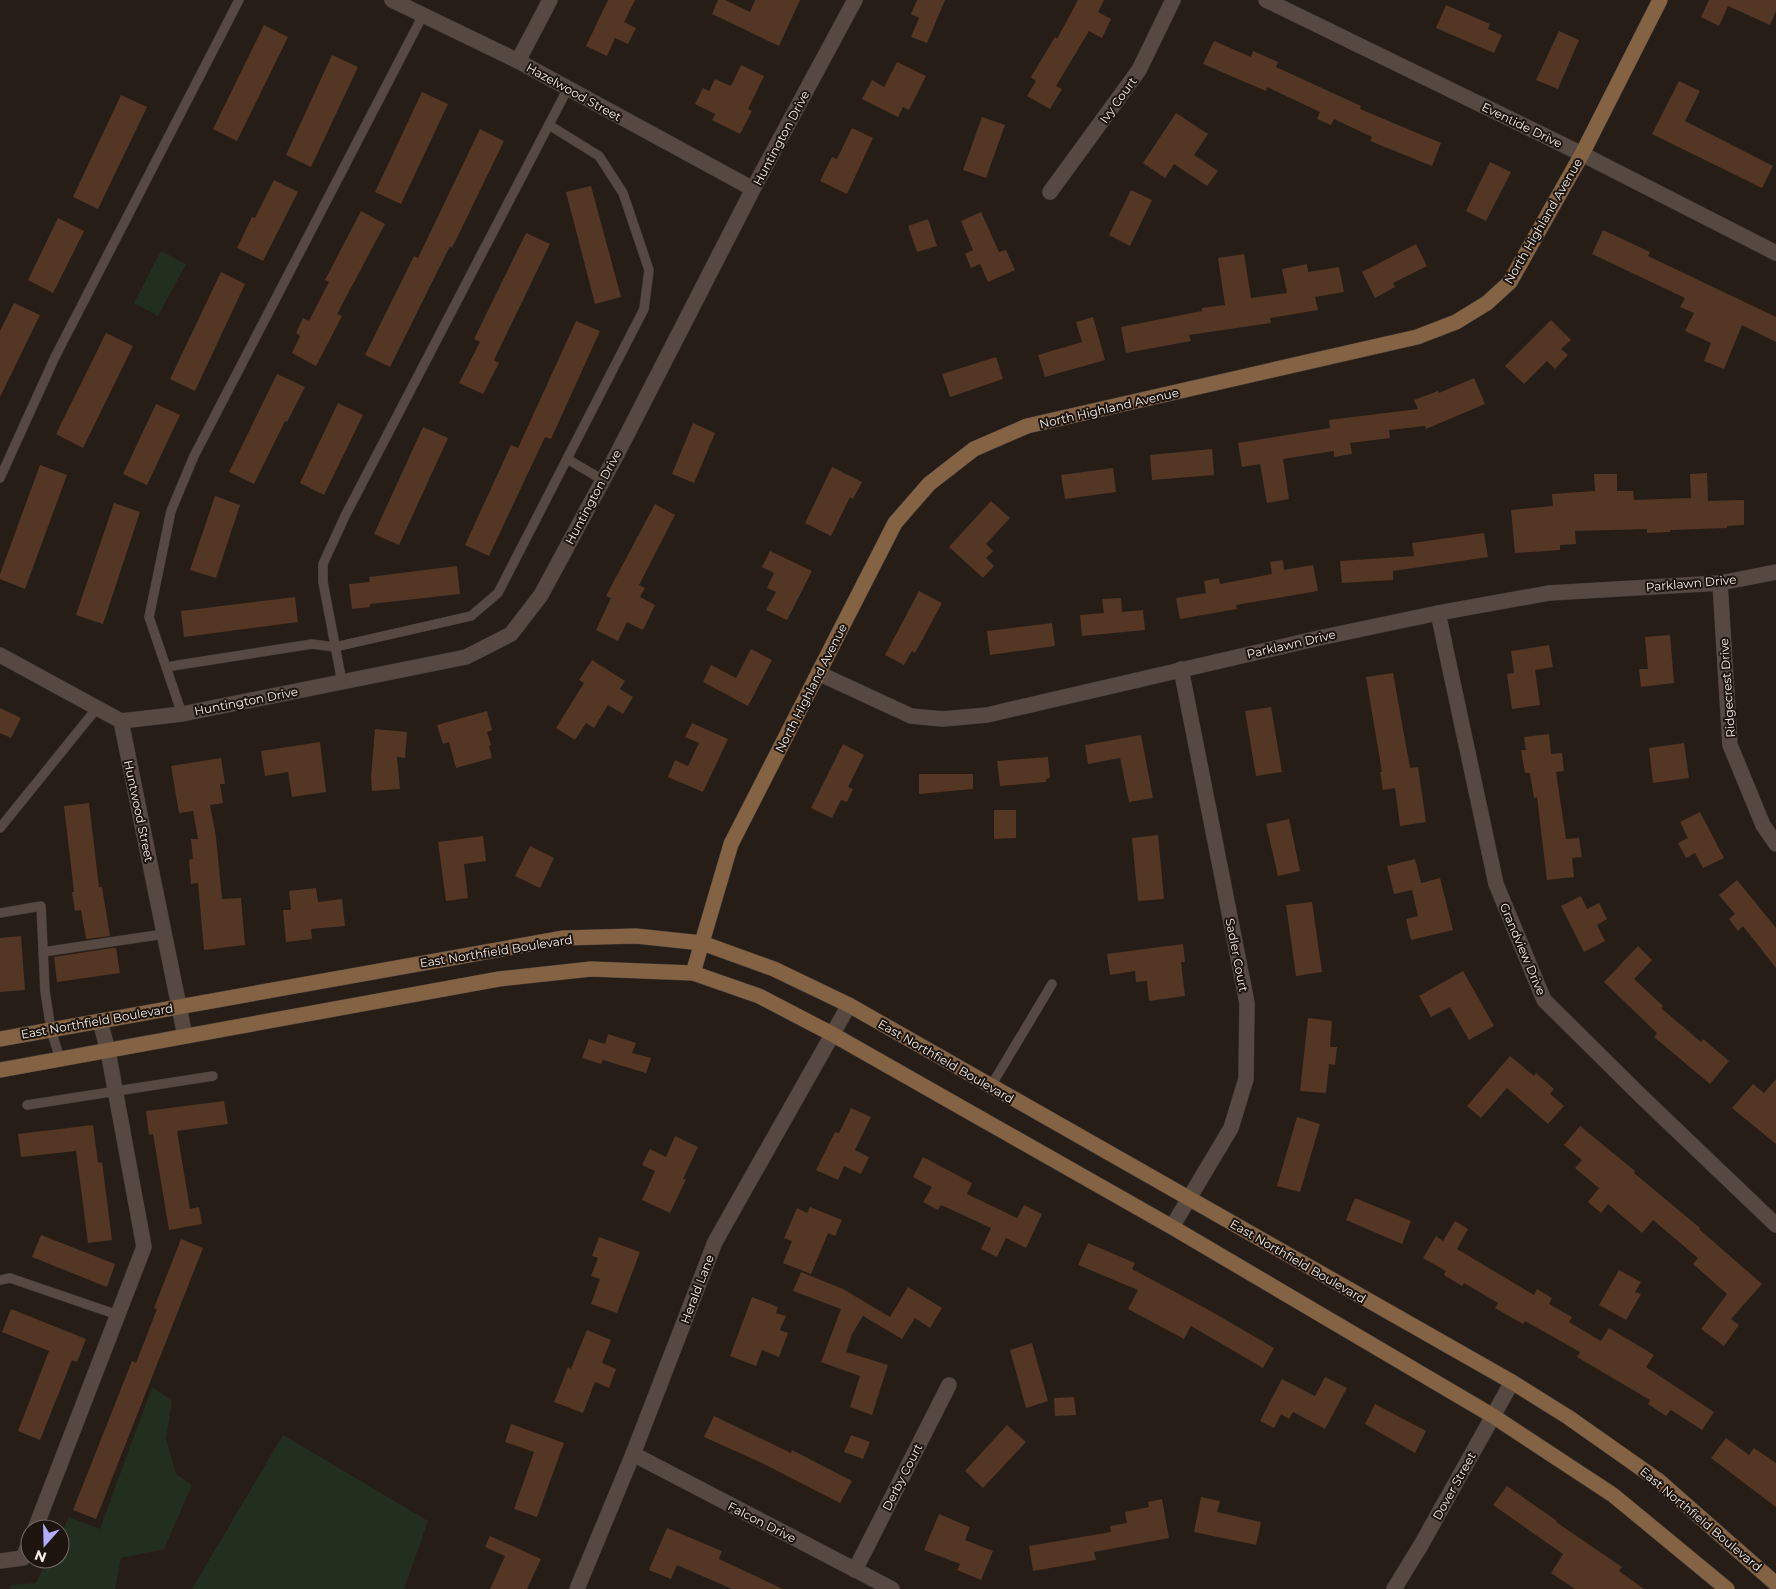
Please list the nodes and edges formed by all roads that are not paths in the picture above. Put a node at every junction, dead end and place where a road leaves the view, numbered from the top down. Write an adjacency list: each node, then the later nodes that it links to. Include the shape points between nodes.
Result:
1 (239, 0): 17 (lane, via 55,356)
2 (392, 0): 8 (street, Hazelwood Street)
3 (550, 0): 9 (street)
4 (855, 0): 13 (street, Huntington Drive)
5 (1173, 0): 14 (street, Ivy Court, via 1140,70)
6 (1266, 0): 12 (street, Eventide Drive)
7 (1660, 0): 12 (main road, North Highland Avenue)
8 (423, 15): 9 (street, Hazelwood Street); 24 (lane, via 194,456 171,511 150,617)
9 (518, 61): 10 (street, Hazelwood Street)
10 (568, 88): 11 (lane); 13 (street, Hazelwood Street)
11 (549, 124): 16 (lane, via 599,156 624,194 649,270 644,309); 22 (lane, via 323,564 323,582)
12 (1582, 154): 15 (street, Eventide Drive); 26 (main road, North Highland Avenue, via 1510,282 1487,303 1456,322 1417,337 1027,426 974,450 929,484 895,523)
13 (753, 190): 18 (street, Huntington Drive)
14 (1050, 192)
15 (1776, 253)
16 (567, 459): 18 (lane); 22 (lane, via 498,593 486,605 471,616)
17 (0, 478)
18 (603, 480): 27 (street, Huntington Drive, via 541,595 512,634 466,658)
19 (1776, 572): 20 (street, Parklawn Drive)
20 (1720, 582): 21 (street, Parklawn Drive, via 1549,593); 32 (street, Ridgecrest Drive, via 1730,745 1763,825)
21 (1438, 613): 25 (street, Parklawn Drive); 54 (street, Grandview Drive, via 1496,884 1544,1000)
22 (336, 647): 24 (lane, via 312,644); 27 (lane)
23 (0, 655): 28 (street)
24 (166, 667): 29 (lane)
25 (1181, 670): 26 (street, Parklawn Drive, via 987,716 943,719 911,716); 53 (street, Sadler Court, via 1246,1003 1246,1079 1230,1128)
26 (818, 673): 35 (main road, North Highland Avenue, via 731,844)
27 (342, 682): 29 (street, Huntington Drive)
28 (97, 708): 30 (street); 31 (lane)
29 (182, 714): 30 (street, Huntington Drive)
30 (121, 721): 34 (street, Huntwood Street)
31 (0, 828)
32 (1776, 844)
33 (0, 913): 36 (lane, via 41,906)
34 (164, 934): 36 (lane); 40 (street, Huntwood Street)
35 (702, 943): 37 (main road, North Highland Avenue); 39 (main road, East Northfield Boulevard, via 774,969); 40 (main road, East Northfield Boulevard, via 636,936 563,938)
36 (43, 952): 42 (lane)
37 (693, 973): 43 (main road, via 759,996); 44 (main road, via 591,970 499,980)
38 (1052, 984): 50 (lane)
39 (849, 1005): 43 (street, Herald Lane); 50 (main road, East Northfield Boulevard)
40 (179, 1006): 41 (main road, East Northfield Boulevard); 44 (street, Huntwood Street)
41 (100, 1021): 42 (main road, East Northfield Boulevard); 46 (street)
42 (51, 1030): 45 (main road, East Northfield Boulevard); 47 (lane)
43 (832, 1034): 55 (main road); 61 (street, Herald Lane, via 715,1242)
44 (185, 1036): 46 (main road)
45 (0, 1039)
46 (108, 1051): 47 (main road); 51 (street)
47 (60, 1059): 48 (main road)
48 (0, 1070)
49 (213, 1076): 51 (lane)
50 (991, 1086): 53 (main road, East Northfield Boulevard)
51 (115, 1090): 52 (lane); 57 (street, via 144,1247)
52 (27, 1105)
53 (1189, 1199): 55 (street, Sadler Court); 58 (main road, East Northfield Boulevard)
54 (1776, 1225)
55 (1172, 1227): 60 (main road)
56 (0, 1280): 57 (lane, via 10,1278)
57 (118, 1315): 62 (street)
58 (1512, 1382): 60 (street, Dover Street); 66 (main road, East Northfield Boulevard, via 1659,1481)
59 (949, 1385): 65 (street, Derby Court)
60 (1493, 1416): 69 (street, Dover Street); 70 (main road, via 1613,1495)
61 (633, 1454): 65 (street, Falcon Drive); 67 (street, Herald Lane)
62 (38, 1519)
63 (20, 1558): 64 (street)
64 (0, 1561)
65 (855, 1570): 68 (street, Falcon Drive)
66 (1776, 1584)
67 (578, 1589)
68 (892, 1589)
69 (1394, 1589)
70 (1727, 1589)

